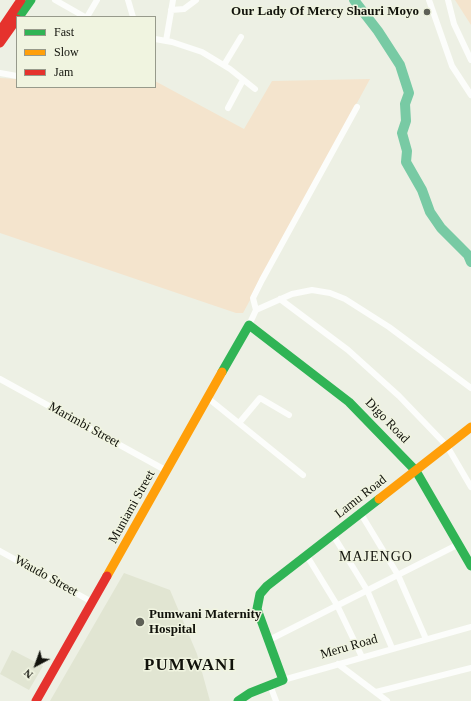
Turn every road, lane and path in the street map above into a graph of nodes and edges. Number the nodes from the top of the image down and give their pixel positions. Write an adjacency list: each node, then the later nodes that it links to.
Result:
1 (21, 0): 16 (main road)
2 (31, 0): 11 (main road)
3 (55, 0): 12 (street)
4 (97, 0): 13 (street)
5 (128, 0): 14 (street)
6 (173, 0): 10 (street)
7 (196, 0): 10 (street)
8 (429, 0): 27 (street)
9 (448, 0): 21 (street)
10 (171, 10): 19 (street)
11 (21, 16)
12 (84, 16)
13 (87, 16)
14 (133, 16)
15 (16, 22): 20 (main road)
16 (0, 31)
17 (241, 37): 22 (street)
18 (156, 39): 19 (street)
19 (166, 41): 22 (street)
20 (0, 43)
21 (471, 60)
22 (224, 65): 25 (street)
23 (0, 73): 24 (street)
24 (16, 76)
25 (243, 80): 26 (street); 29 (street)
26 (255, 89)
27 (471, 95)
28 (357, 107): 31 (street)
29 (228, 108)
30 (280, 299): 31 (street); 34 (street); 39 (street)
31 (256, 310): 32 (street)
32 (249, 325): 35 (main road, Muniami Street); 41 (main road, Digo Road)
33 (0, 379): 40 (street, Marimbi Street)
34 (471, 388)
35 (209, 399): 37 (street); 40 (main road, Muniami Street)
36 (289, 415): 37 (street)
37 (239, 423): 42 (street)
38 (471, 427): 39 (main road, Lamu Road)
39 (447, 446): 41 (main road, Lamu Road); 43 (street)
40 (167, 471): 52 (main road, Muniami Street)
41 (416, 471): 44 (main road, Lamu Road); 46 (main road, Digo Road)
42 (303, 476)
43 (471, 487)
44 (361, 514): 45 (main road, Lamu Road); 50 (street)
45 (333, 535): 48 (main road, Lamu Road); 51 (street)
46 (459, 544): 49 (main road, Digo Road); 50 (street)
47 (0, 551): 52 (street, Waudo Street)
48 (307, 556): 53 (street); 56 (main road, Lamu Road)
49 (470, 562)
50 (398, 575): 51 (street); 55 (street)
51 (367, 590): 53 (street); 57 (street)
52 (92, 602): 64 (main road, Muniami Street)
53 (338, 605): 56 (street); 58 (street)
54 (471, 627): 55 (street, Meru Road)
55 (426, 639): 57 (street, Meru Road)
56 (269, 640): 61 (main road)
57 (392, 648): 58 (street, Meru Road)
58 (362, 657): 59 (street, Meru Road)
59 (338, 664): 61 (street, Meru Road); 63 (street)
60 (471, 668): 63 (street)
61 (283, 680): 62 (main road, Meru Road)
62 (270, 685): 65 (main road, Meru Road); 66 (street)
63 (376, 692): 67 (street)
64 (36, 701)
65 (238, 701)
66 (276, 701)
67 (387, 701)

